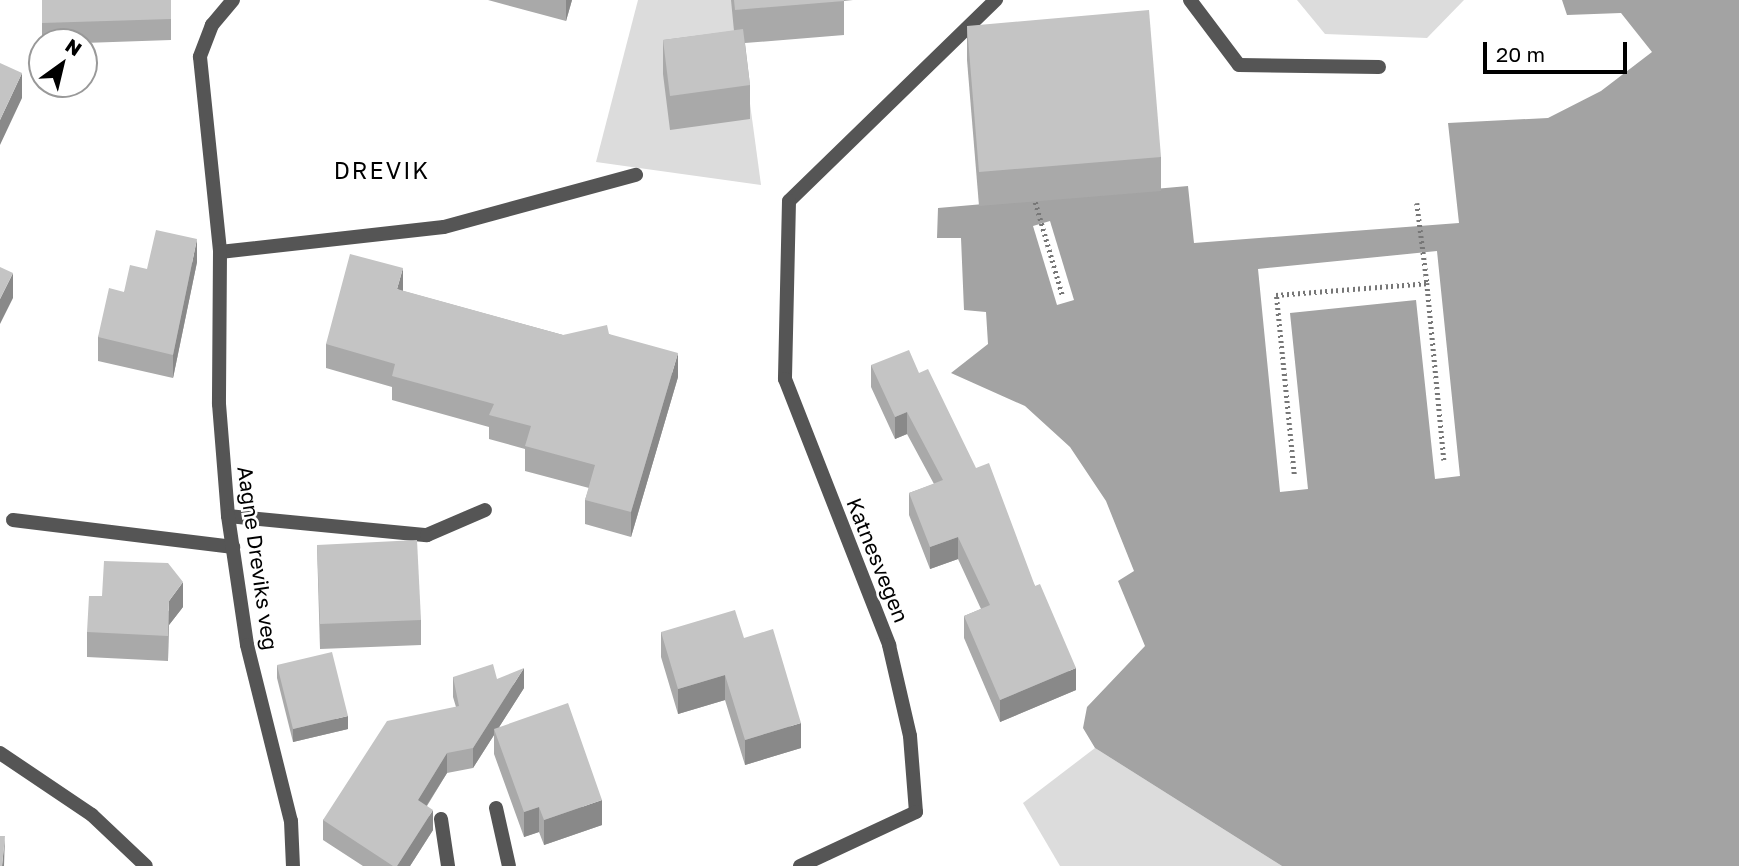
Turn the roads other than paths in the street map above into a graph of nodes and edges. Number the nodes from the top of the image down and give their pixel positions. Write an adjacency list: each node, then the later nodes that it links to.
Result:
1 (233, 0): 6 (street, Aagne Dreviks veg)
2 (996, 0): 18 (street, Katnesvegen)
3 (1190, 0): 4 (street)
4 (1379, 67)
5 (636, 175): 6 (street)
6 (220, 252): 8 (street, Aagne Dreviks veg)
7 (485, 510): 8 (street)
8 (228, 516): 10 (street, Aagne Dreviks veg)
9 (13, 520): 10 (street)
10 (233, 547): 15 (street, Aagne Dreviks veg)
11 (0, 752): 14 (street)
12 (496, 807): 17 (street)
13 (441, 819): 16 (street)
14 (146, 866)
15 (293, 866)
16 (448, 866)
17 (509, 866)
18 (800, 866)

